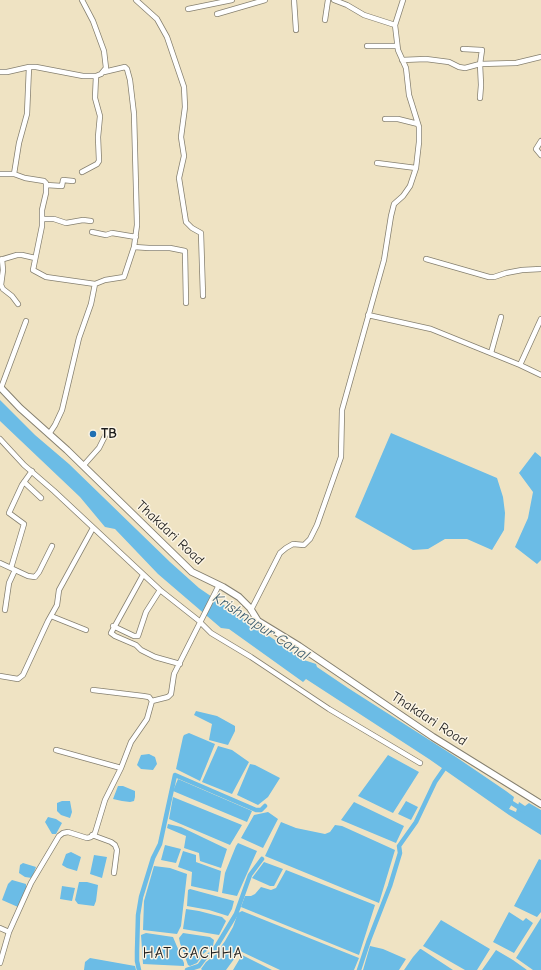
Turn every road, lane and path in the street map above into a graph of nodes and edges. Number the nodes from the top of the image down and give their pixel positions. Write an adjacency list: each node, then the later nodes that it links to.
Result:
1 (82, 0): 22 (street)
2 (136, 0): 46 (street)
3 (232, 0): 9 (street)
4 (265, 0): 10 (street)
5 (294, 0): 13 (street)
6 (328, 0): 11 (street)
7 (334, 0): 12 (street)
8 (404, 0): 12 (street)
9 (188, 9)
10 (218, 14)
11 (325, 20)
12 (394, 25): 15 (street)
13 (296, 30)
14 (366, 46): 15 (street)
15 (397, 46): 18 (street)
16 (463, 49): 19 (street)
17 (541, 57): 19 (street)
18 (402, 60): 19 (street); 26 (street)
19 (480, 64): 24 (street)
20 (29, 67): 21 (street); 23 (street); 33 (street)
21 (0, 72)
22 (104, 72): 23 (street); 39 (street)
23 (96, 76): 31 (street)
24 (480, 98)
25 (385, 120): 26 (street)
26 (418, 124): 30 (street)
27 (541, 141): 28 (street)
28 (541, 155)
29 (377, 163): 30 (street)
30 (416, 168): 49 (street)
31 (82, 172)
32 (0, 174): 33 (street)
33 (14, 174): 35 (street)
34 (72, 181): 35 (street)
35 (46, 186): 36 (street)
36 (42, 219): 37 (street); 41 (street)
37 (91, 221)
38 (92, 232): 39 (street)
39 (136, 237): 40 (street)
40 (134, 247): 45 (street); 47 (street)
41 (35, 258): 43 (street); 45 (street)
42 (426, 259): 44 (street)
43 (1, 260): 48 (street)
44 (541, 269)
45 (95, 284): 58 (street)
46 (203, 296)
47 (186, 303)
48 (18, 304)
49 (368, 315): 53 (street); 72 (street)
50 (500, 317): 53 (street)
51 (541, 319): 54 (street)
52 (26, 321): 56 (street)
53 (491, 353): 54 (street)
54 (520, 365): 55 (street)
55 (541, 375)
56 (0, 388): 58 (street, Thakdari Road)
57 (107, 432): 60 (street)
58 (49, 434): 60 (street, Thakdari Road)
59 (0, 439): 61 (street)
60 (83, 466): 69 (street, Thakdari Road)
61 (32, 471): 62 (street); 64 (street)
62 (24, 482): 63 (street); 67 (street)
63 (41, 498)
64 (93, 528): 68 (street); 73 (street)
65 (52, 546): 67 (street)
66 (0, 563): 67 (street)
67 (13, 569): 71 (street)
68 (144, 575): 70 (street); 75 (street)
69 (219, 585): 72 (street, Thakdari Road); 74 (street)
70 (160, 590): 74 (street); 75 (street)
71 (5, 610)
72 (251, 610): 84 (street, Thakdari Road)
73 (51, 616): 76 (street); 78 (street)
74 (201, 620): 77 (street); 82 (street)
75 (113, 626): 77 (street)
76 (86, 630)
77 (180, 664): 80 (street)
78 (0, 676)
79 (94, 690): 80 (street)
80 (152, 701): 83 (street)
81 (56, 750): 83 (street)
82 (420, 763)
83 (121, 768): 85 (street)
84 (541, 804)
85 (92, 835): 86 (street); 88 (street)
86 (114, 873)
87 (0, 928): 88 (street)
88 (9, 932): 89 (street)
89 (0, 963)

